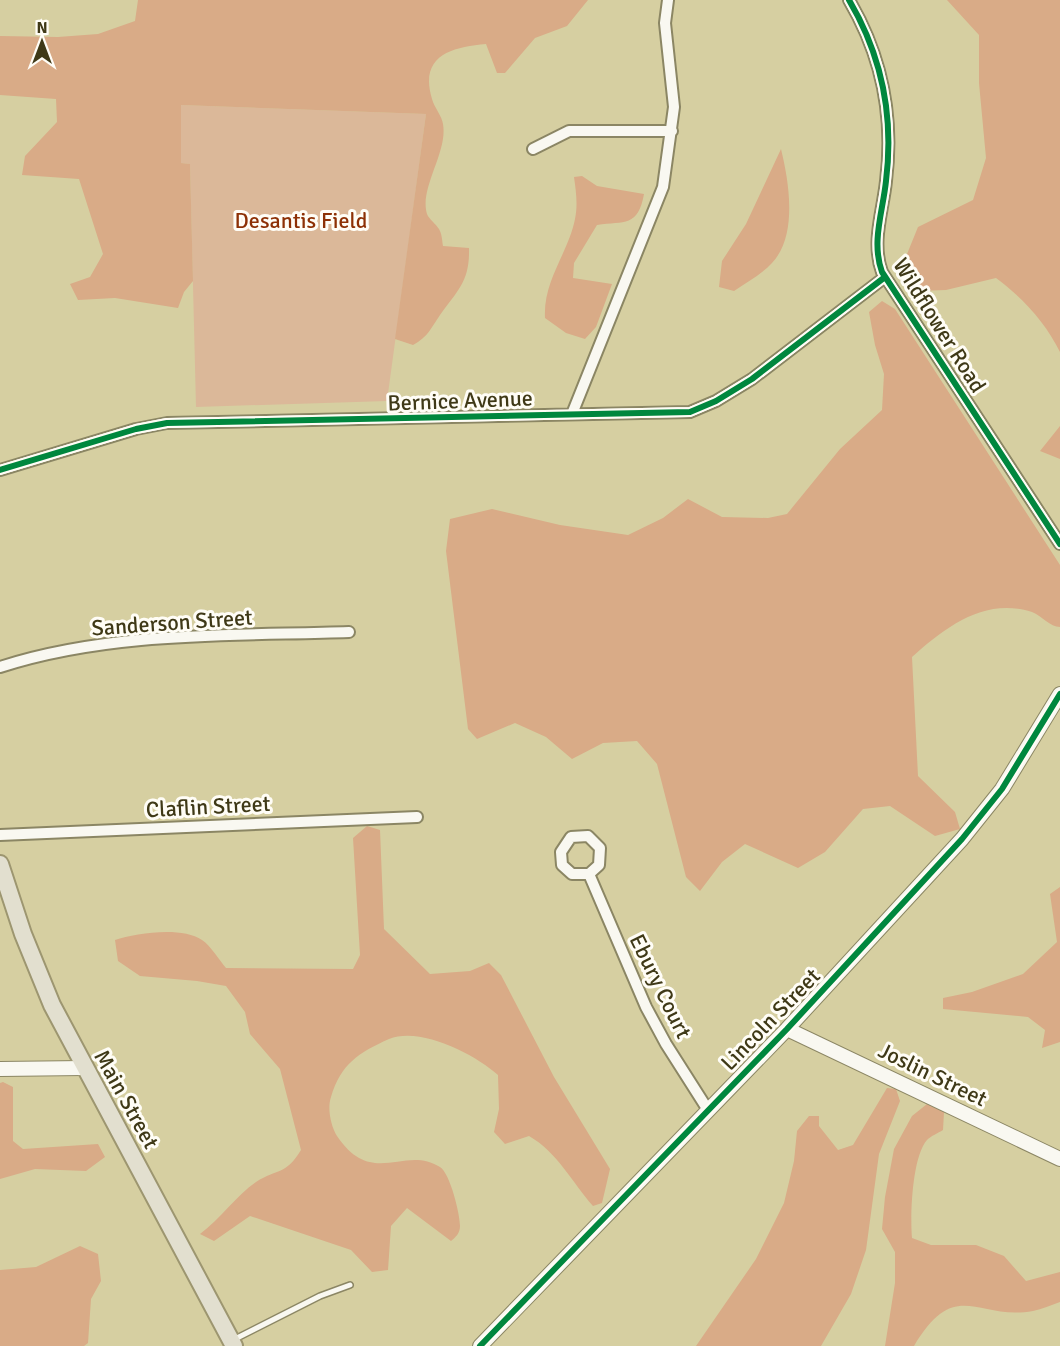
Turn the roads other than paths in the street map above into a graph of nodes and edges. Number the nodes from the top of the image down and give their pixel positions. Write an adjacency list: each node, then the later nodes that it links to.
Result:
1 (668, 0): 3 (street)
2 (849, 0): 5 (street, Wildflower Road)
3 (672, 131): 4 (street); 6 (street)
4 (533, 149)
5 (885, 277): 6 (street, Bernice Avenue); 8 (street, Wildflower Road)
6 (572, 414): 7 (street, Bernice Avenue)
7 (0, 470)
8 (1060, 544)
9 (349, 632): 10 (street, Sanderson Street)
10 (0, 667)
11 (1060, 694): 16 (street, Lincoln Street)
12 (417, 817): 13 (street, Claflin Street)
13 (0, 835)
14 (0, 864): 17 (main road, Main Street)
15 (589, 874): 19 (street, Ebury Court)
16 (787, 1029): 19 (street, Lincoln Street); 20 (street, Joslin Street)
17 (84, 1068): 18 (street); 22 (main road, Main Street)
18 (0, 1069)
19 (708, 1110): 23 (street, Lincoln Street)
20 (1060, 1159)
21 (350, 1285): 22 (lane)
22 (233, 1344)
23 (484, 1344)

